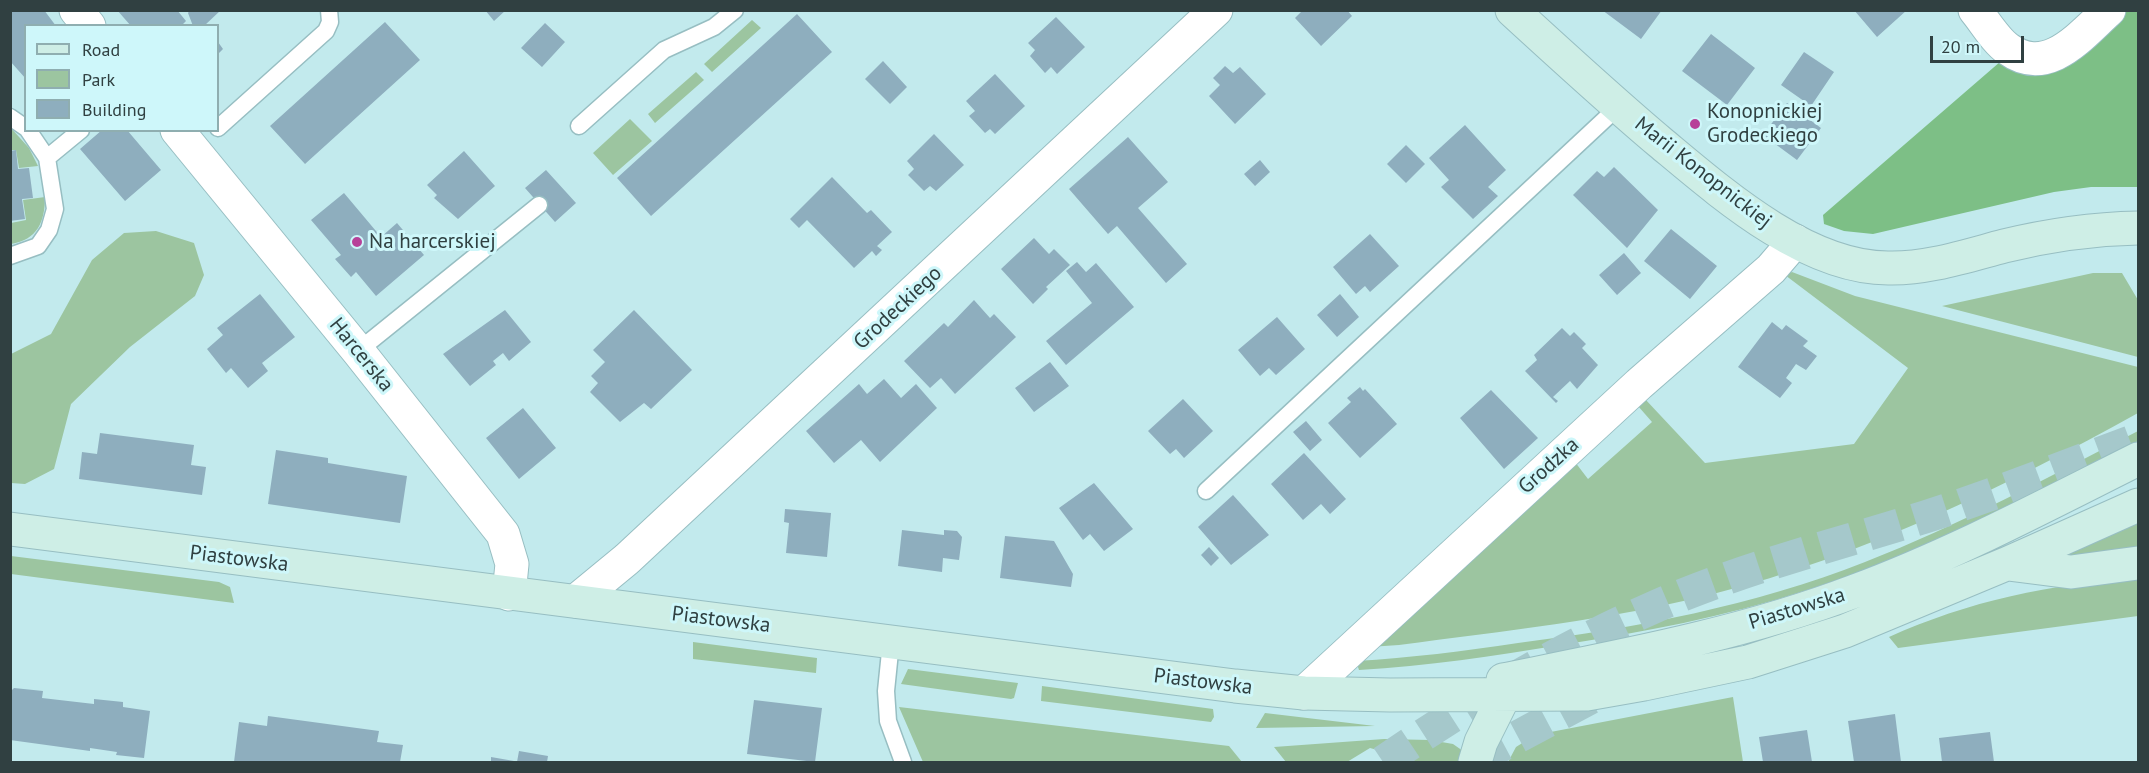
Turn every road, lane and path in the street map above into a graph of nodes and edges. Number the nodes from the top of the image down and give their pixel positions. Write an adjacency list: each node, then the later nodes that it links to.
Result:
1 (76, 10): 8 (street)
2 (328, 10): 11 (lane)
3 (735, 10): 12 (lane)
4 (1216, 10): 32 (street, Grodeckiego)
5 (1512, 10): 9 (street, Marii Konopnickiej)
6 (1975, 10): 7 (street)
7 (2109, 10)
8 (87, 24)
9 (1618, 107): 22 (street, Marii Konopnickiej); 26 (lane)
10 (10, 117): 13 (lane)
11 (219, 119)
12 (579, 126)
13 (24, 127)
14 (29, 132): 17 (lane)
15 (79, 132): 17 (lane)
16 (200, 135): 24 (street, Harcerska)
17 (47, 158): 23 (lane)
18 (539, 205): 24 (lane)
19 (2139, 228): 20 (street, Marii Konopnickiej)
20 (2103, 229): 21 (street, Marii Konopnickiej); 22 (street, Marii Konopnickiej)
21 (2139, 238)
22 (1795, 241): 34 (street, Grodzka)
23 (10, 256)
24 (358, 351): 31 (street, Harcerska)
25 (2139, 459): 35 (street, Piastowska)
26 (1206, 491)
27 (2139, 505): 30 (street, Piastowska)
28 (10, 529): 31 (street, Piastowska)
29 (2139, 563): 30 (street)
30 (2006, 564): 36 (street, Piastowska)
31 (509, 594): 32 (street, Piastowska)
32 (576, 602): 33 (street, Piastowska)
33 (891, 642): 34 (street, Piastowska); 37 (lane)
34 (1304, 693): 35 (street, Piastowska)
35 (1432, 694): 36 (street, Piastowska)
36 (1505, 694): 38 (street)
37 (903, 762)
38 (1475, 762)

